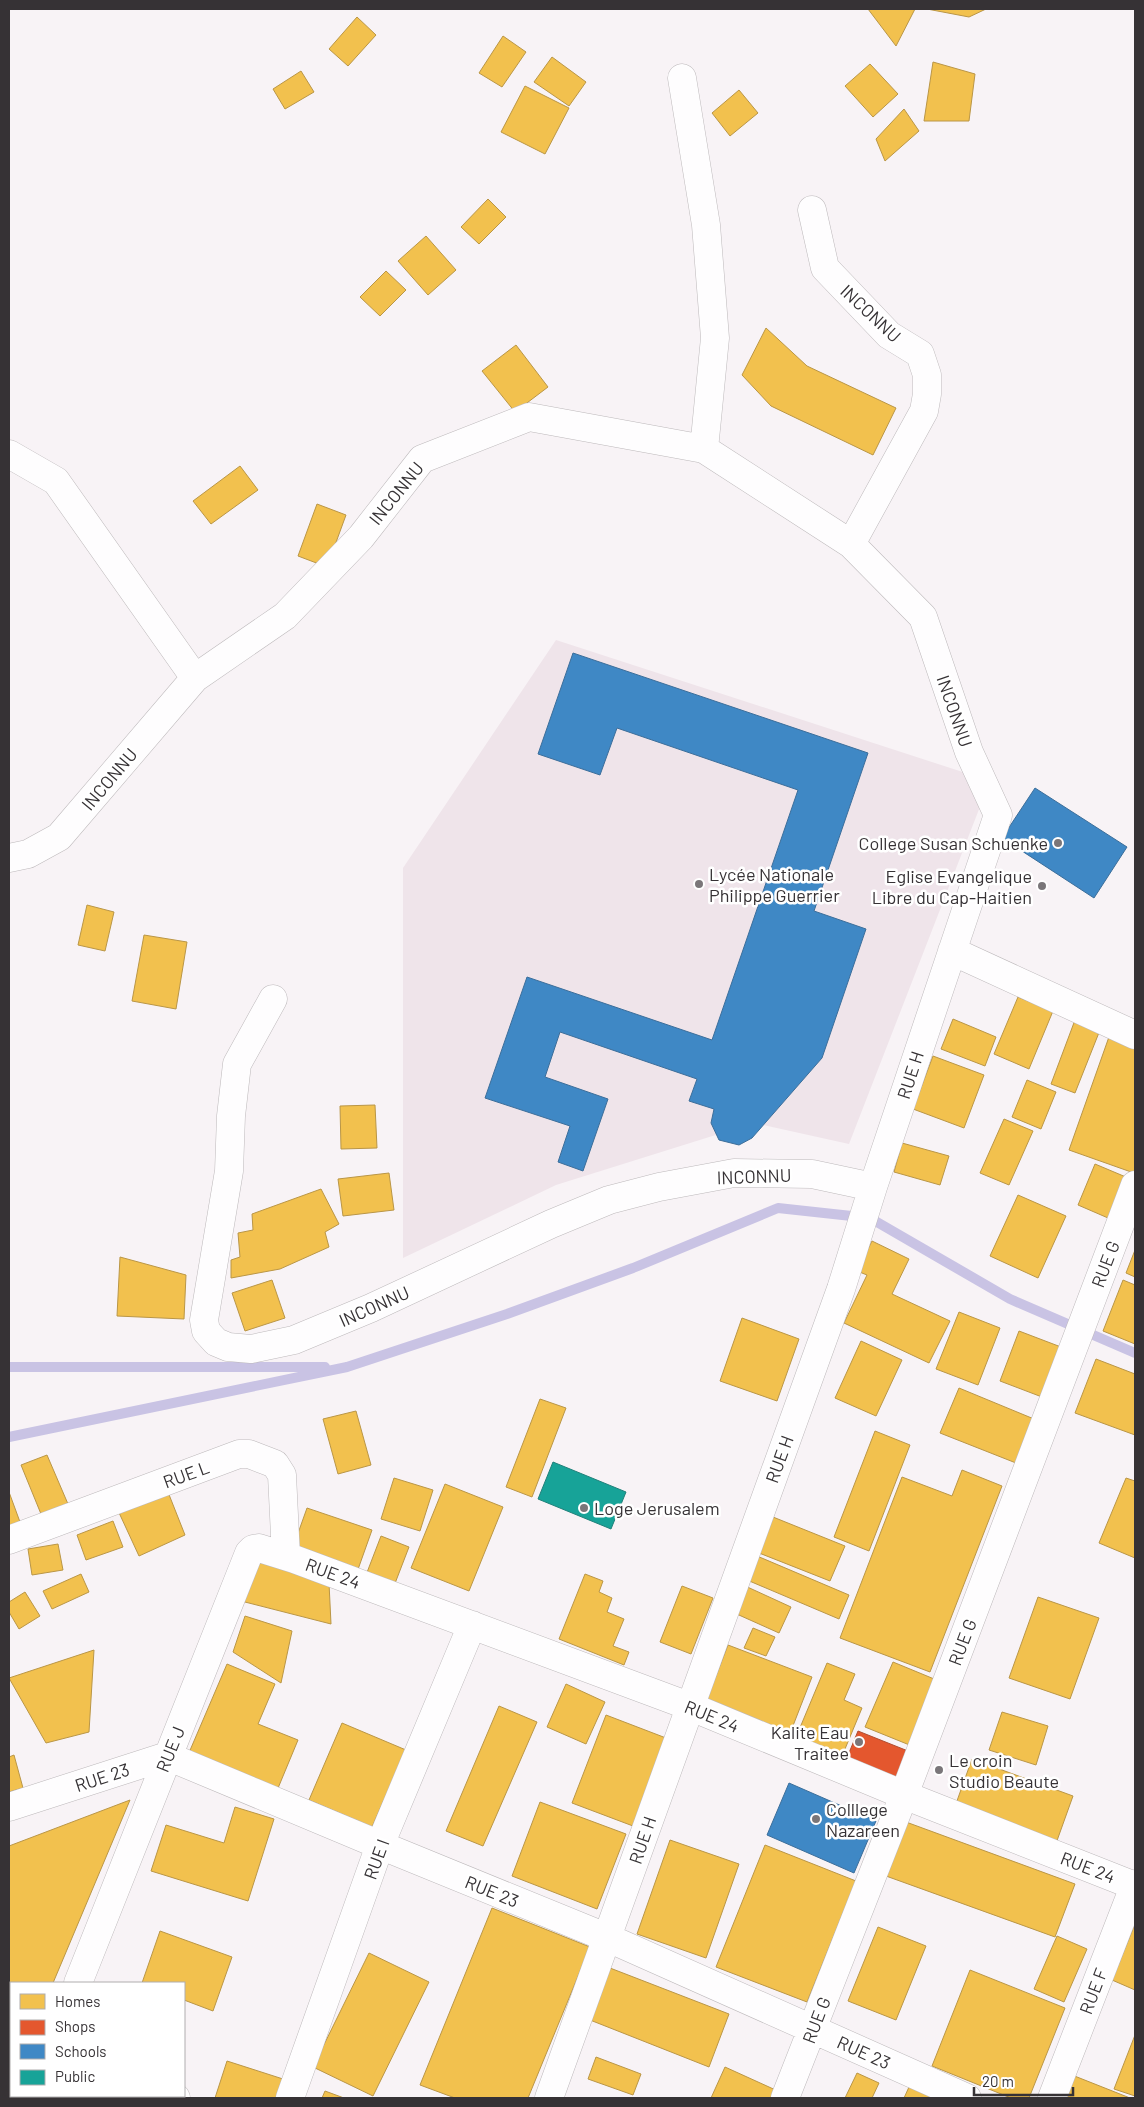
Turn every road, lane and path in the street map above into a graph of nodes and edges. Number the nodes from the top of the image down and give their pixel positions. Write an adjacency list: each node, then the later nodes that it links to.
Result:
1 (682, 78): 3 (street)
2 (812, 210): 5 (street, INCONNU)
3 (704, 449): 5 (street, INCONNU); 6 (street, INCONNU)
4 (9, 454): 6 (street)
5 (851, 544): 7 (street, INCONNU)
6 (194, 678): 8 (street, INCONNU)
7 (998, 815): 9 (street, RUE H)
8 (9, 858)
9 (952, 951): 11 (street); 12 (street, RUE H)
10 (273, 999): 12 (street, INCONNU)
11 (1135, 1035)
12 (873, 1186): 17 (street, RUE H)
13 (1135, 1186): 19 (street, RUE G)
14 (9, 1540): 15 (street, RUE L)
15 (286, 1556): 16 (street, RUE 24); 18 (street, RUE J)
16 (472, 1625): 17 (street, RUE 24); 21 (street, RUE I)
17 (689, 1706): 19 (street, RUE 24); 23 (street, RUE H)
18 (168, 1756): 20 (street, RUE 23); 21 (street, RUE 23); 24 (street, RUE J)
19 (904, 1795): 22 (street, RUE 24); 25 (street, RUE G)
20 (9, 1807)
21 (380, 1845): 23 (street, RUE 23); 26 (street, RUE I)
22 (1135, 1885): 30 (street, RUE F)
23 (608, 1938): 25 (street, RUE 23); 27 (street, RUE H)
24 (78, 1982)
25 (812, 2029): 28 (street, RUE G); 29 (street, RUE 23)
26 (290, 2098)
27 (549, 2098)
28 (785, 2098)
29 (967, 2098)
30 (1052, 2098)

